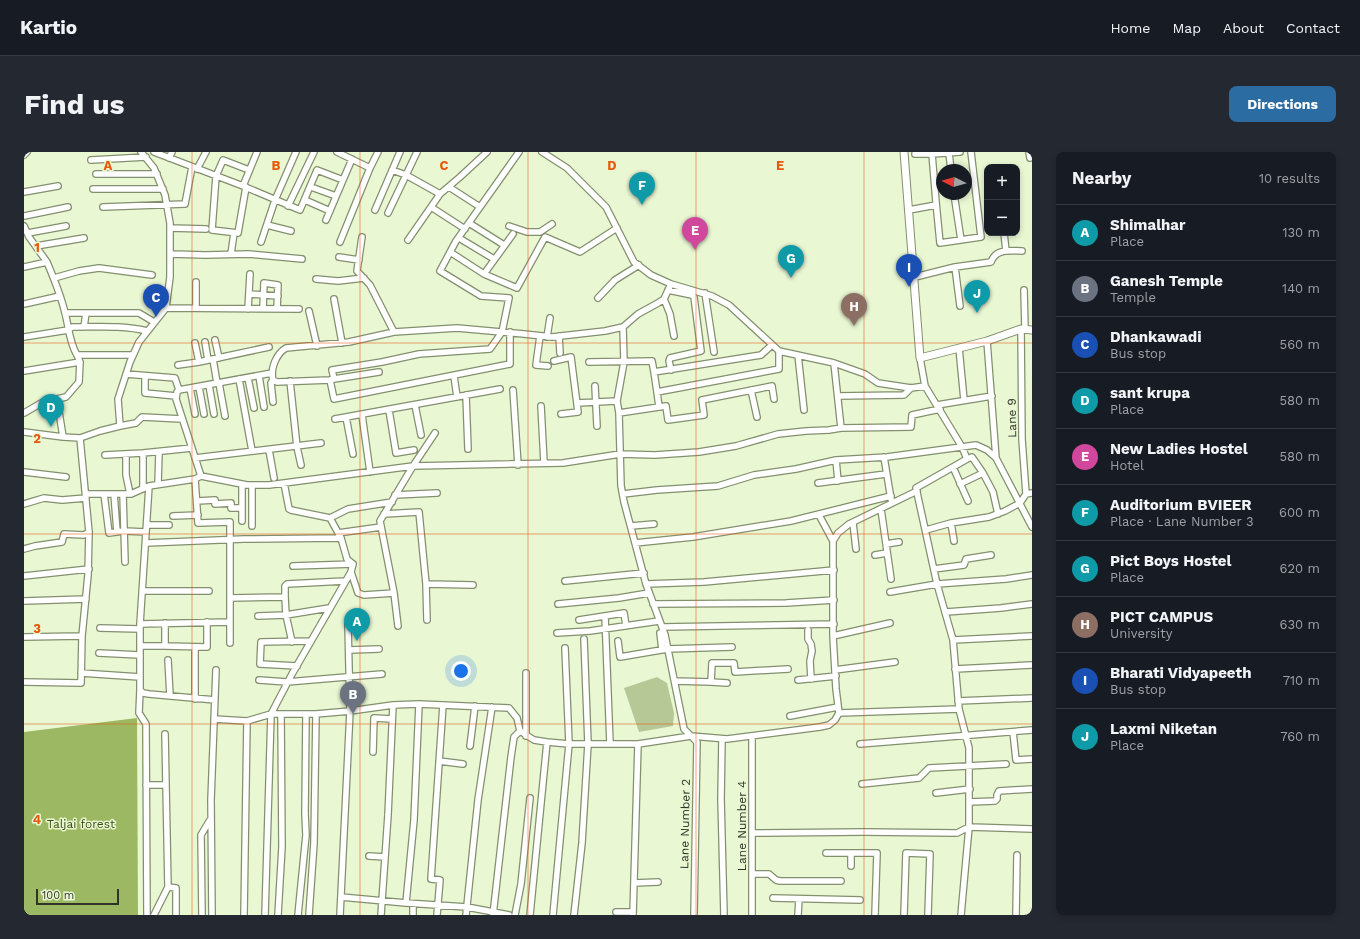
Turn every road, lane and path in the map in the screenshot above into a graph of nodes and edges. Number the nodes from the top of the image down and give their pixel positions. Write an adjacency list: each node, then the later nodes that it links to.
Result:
1 (27, 152): 23 (street)
2 (141, 152): 24 (street)
3 (154, 152): 25 (street)
4 (172, 152): 25 (street)
5 (206, 152): 30 (street)
6 (257, 152): 32 (street)
7 (296, 152): 48 (street)
8 (314, 152): 53 (street)
9 (378, 152): 31 (street)
10 (400, 152): 33 (street)
11 (417, 152): 36 (street)
12 (486, 152): 42 (street)
13 (519, 152): 57 (street)
14 (542, 152): 71 (street)
15 (904, 152): 58 (street)
16 (960, 152): 20 (street)
17 (971, 152): 83 (street)
18 (1029, 152): 26 (street)
19 (340, 153): 27 (street)
20 (948, 153): 22 (street); 29 (street)
21 (915, 154): 22 (street)
22 (932, 154): 52 (street)
23 (24, 155)
24 (146, 158): 28 (street); 35 (street)
25 (169, 158): 30 (street)
26 (1030, 158)
27 (352, 159): 31 (street); 38 (street)
28 (90, 160)
29 (950, 164)
30 (195, 168): 37 (street); 51 (street)
31 (370, 168): 85 (street)
32 (249, 170): 37 (street); 40 (street)
33 (392, 170): 36 (street); 59 (street)
34 (96, 174): 35 (street)
35 (157, 174): 44 (street)
36 (406, 175): 46 (street); 61 (street)
37 (216, 176): 40 (street); 76 (street)
38 (343, 180): 41 (street); 47 (street)
39 (58, 186): 45 (street)
40 (244, 186): 48 (street); 76 (street)
41 (311, 187): 47 (street); 49 (street)
42 (449, 187): 46 (street); 57 (street)
43 (93, 189): 44 (street)
44 (162, 189): 51 (street)
45 (24, 192)
46 (440, 194): 56 (street)
47 (336, 196): 60 (street)
48 (275, 200): 53 (street); 66 (street)
49 (305, 200): 53 (street); 60 (street)
50 (955, 200): 83 (street)
51 (166, 204): 55 (street); 70 (street)
52 (936, 204): 58 (street); 83 (street)
53 (288, 206)
54 (68, 207): 62 (street)
55 (103, 207)
56 (431, 207): 73 (street); 82 (street)
57 (480, 207): 64 (street)
58 (908, 208): 104 (street)
59 (375, 210)
60 (330, 212): 63 (street)
61 (388, 213)
62 (24, 216)
63 (326, 220)
64 (469, 223): 73 (street); 86 (street)
65 (552, 224): 69 (street)
66 (267, 225): 74 (street); 84 (street)
67 (24, 226): 75 (street)
68 (66, 226): 75 (street)
69 (510, 226)
70 (170, 228): 72 (street); 91 (street)
71 (617, 228): 98 (street); 102 (street)
72 (206, 229)
73 (465, 229): 81 (street)
74 (291, 232)
75 (28, 233): 87 (street)
76 (234, 233): 92 (street)
77 (513, 234): 86 (street)
78 (1004, 236): 88 (street)
79 (362, 237): 96 (street)
80 (84, 238): 87 (street)
81 (459, 238): 90 (street); 95 (street)
82 (408, 240)
83 (960, 240)
84 (261, 242)
85 (340, 242)
86 (504, 245): 95 (street)
87 (36, 246): 97 (street)
88 (1006, 251): 89 (street); 100 (street)
89 (1022, 251)
90 (450, 252): 102 (street); 139 (street)
91 (171, 254): 92 (street); 122 (street)
92 (231, 254): 94 (street)
93 (339, 257): 96 (street)
94 (302, 259)
95 (494, 259): 102 (street)
96 (359, 260): 106 (street)
97 (47, 262): 99 (street); 105 (street)
98 (639, 265): 109 (street); 117 (street)
99 (24, 267)
100 (955, 267): 104 (street); 121 (street)
101 (250, 274): 113 (street)
102 (484, 274)
103 (152, 275): 105 (street)
104 (915, 277): 161 (street)
105 (54, 278): 115 (street)
106 (364, 278): 107 (street); 138 (street)
107 (316, 280)
108 (196, 282): 123 (street)
109 (671, 284): 110 (street); 112 (street)
110 (668, 290): 119 (street); 171 (street)
111 (1024, 290): 136 (street, Lane 9)
112 (705, 293): 151 (street); 156 (street)
113 (249, 294): 114 (street); 124 (street)
114 (263, 295): 116 (street); 116 (street); 125 (street)
115 (60, 296): 120 (street); 129 (street)
116 (278, 296): 127 (street)
117 (598, 298)
118 (334, 299): 150 (street)
119 (664, 299): 134 (street); 143 (street)
120 (24, 304)
121 (960, 306)
122 (166, 308): 123 (street); 132 (street)
123 (196, 308): 124 (street)
124 (248, 309): 125 (street)
125 (262, 309): 127 (street)
126 (299, 309): 127 (street)
127 (277, 310)
128 (309, 310): 152 (street)
129 (65, 313): 130 (street); 135 (street)
130 (86, 313): 132 (street); 133 (street)
131 (550, 318): 145 (street)
132 (154, 322): 137 (street)
133 (84, 327): 135 (street); 137 (street)
134 (623, 328): 142 (street); 167 (street)
135 (68, 330): 144 (street); 158 (street)
136 (1026, 330): 147 (street); 282 (street, Lane 9)
137 (147, 331): 159 (street)
138 (394, 332): 139 (street); 150 (street)
139 (502, 332): 140 (street); 183 (street)
140 (510, 332): 141 (street); 179 (street)
141 (540, 336): 145 (street); 170 (street)
142 (559, 336): 145 (street); 157 (street)
143 (674, 336)
144 (24, 337)
145 (547, 337)
146 (215, 340): 162 (street)
147 (987, 341): 154 (street); 199 (street)
148 (205, 342): 162 (street)
149 (195, 343): 165 (street)
150 (342, 343): 152 (street)
151 (772, 345): 155 (street); 171 (street)
152 (317, 346): 175 (street)
153 (269, 347): 162 (street)
154 (959, 348): 161 (street); 203 (street)
155 (779, 351): 160 (street); 195 (street)
156 (714, 352)
157 (560, 353)
158 (77, 354): 159 (street); 164 (street)
159 (132, 355): 176 (street)
160 (798, 355): 168 (street); 215 (street)
161 (920, 358): 188 (street)
162 (213, 359): 165 (street); 185 (street)
163 (554, 361): 207 (street)
164 (80, 362): 172 (street); 201 (street)
165 (199, 362): 169 (street)
166 (589, 362): 167 (street)
167 (624, 362): 174 (street); 204 (street)
168 (834, 364): 191 (street); 198 (street)
169 (178, 365)
170 (548, 366)
171 (671, 370): 174 (street)
172 (24, 371)
173 (379, 372): 183 (street)
174 (654, 372): 195 (street)
175 (272, 373): 178 (street); 182 (street)
176 (126, 374): 177 (street); 228 (street)
177 (145, 376): 196 (street); 196 (street)
178 (259, 376): 180 (street); 210 (street)
179 (454, 376): 183 (street); 200 (street)
180 (248, 378): 181 (street); 213 (street)
181 (238, 380): 185 (street); 243 (street)
182 (273, 380): 184 (street); 205 (street)
183 (332, 380): 184 (street)
184 (290, 381): 237 (street)
185 (218, 383): 186 (street); 223 (street)
186 (209, 385): 189 (street); 220 (street)
187 (595, 386): 206 (street)
188 (925, 386): 191 (street); 212 (street)
189 (199, 387): 190 (street); 219 (street)
190 (190, 388): 196 (street); 218 (street)
191 (911, 388): 198 (street)
192 (500, 389): 197 (street)
193 (512, 390): 256 (street)
194 (752, 390): 202 (street); 211 (street); 225 (street)
195 (657, 392): 211 (street)
196 (178, 393): 227 (street)
197 (466, 396): 200 (street); 240 (street)
198 (838, 396): 230 (street)
199 (992, 396): 203 (street); 252 (street)
200 (457, 397): 208 (street)
201 (58, 399): 216 (street); 234 (street)
202 (774, 399)
203 (964, 400): 212 (street)
204 (617, 401): 206 (street); 217 (street)
205 (274, 402)
206 (596, 402): 207 (street); 229 (street)
207 (577, 403): 221 (street)
208 (415, 405): 214 (street); 233 (street)
209 (541, 406): 255 (street)
210 (264, 407)
211 (659, 407): 217 (street)
212 (938, 407): 230 (street); 238 (street)
213 (254, 408)
214 (388, 410): 222 (street); 242 (street)
215 (804, 410)
216 (24, 413)
217 (619, 413): 249 (street)
218 (195, 414)
219 (204, 414)
220 (214, 414)
221 (561, 414)
222 (362, 415): 224 (street); 261 (street)
223 (225, 416)
224 (346, 417): 226 (street); 248 (street)
225 (757, 417)
226 (335, 419)
227 (182, 420): 228 (street); 239 (street)
228 (120, 426): 235 (street)
229 (597, 426)
230 (842, 428): 249 (street)
231 (24, 432): 234 (street)
232 (435, 433): 258 (street)
233 (421, 435)
234 (62, 437): 235 (street)
235 (80, 438): 284 (street)
236 (321, 443): 237 (street)
237 (297, 447): 241 (street); 257 (street)
238 (962, 447): 250 (street); 252 (street); 253 (street)
239 (192, 448): 244 (street); 251 (street)
240 (468, 449)
241 (269, 450): 243 (street); 266 (street)
242 (414, 450)
243 (252, 451): 251 (street)
244 (159, 452): 245 (street); 270 (street)
245 (143, 453): 247 (street); 275 (street)
246 (105, 454): 247 (street)
247 (126, 454): 280 (street)
248 (353, 454)
249 (620, 454): 255 (street); 281 (street)
250 (884, 457): 254 (street); 262 (street)
251 (195, 458): 264 (street)
252 (996, 458): 290 (street)
253 (967, 459): 259 (street); 263 (street)
254 (836, 460): 268 (street); 281 (street)
255 (544, 463): 256 (street)
256 (518, 464): 258 (street)
257 (301, 465)
258 (413, 466): 261 (street); 283 (street)
259 (953, 467): 273 (street); 276 (street)
260 (24, 472): 265 (street)
261 (370, 472): 269 (street)
262 (886, 474): 268 (street); 285 (street)
263 (983, 474): 273 (street); 295 (street)
264 (201, 476): 267 (street); 271 (street)
265 (66, 477)
266 (274, 478)
267 (195, 479): 270 (street); 286 (street)
268 (838, 481): 272 (street)
269 (284, 483): 274 (street); 299 (street)
270 (158, 484): 275 (street)
271 (242, 484): 274 (street); 292 (street)
272 (818, 484)
273 (960, 484): 287 (street)
274 (252, 485): 307 (street)
275 (146, 487): 280 (street); 306 (street)
276 (917, 491): 289 (street); 310 (street)
277 (437, 493): 283 (street)
278 (104, 494): 279 (street); 284 (street); 313 (street)
279 (114, 494): 280 (street); 313 (street)
280 (126, 494): 311 (street)
281 (623, 494): 308 (street)
282 (1029, 494): 290 (street, Lane 9)
283 (395, 495): 288 (street)
284 (86, 496): 291 (street); 312 (street)
285 (891, 496): 289 (street); 297 (street)
286 (197, 501): 292 (street); 296 (street)
287 (968, 501)
288 (392, 502): 294 (street); 299 (street)
289 (892, 503): 293 (street)
290 (1020, 503): 295 (street); 305 (street)
291 (24, 504)
292 (242, 508): 300 (street)
293 (881, 509): 301 (street); 322 (street)
294 (384, 514): 309 (street); 341 (street)
295 (998, 514): 302 (street)
296 (198, 515): 298 (street); 316 (street)
297 (820, 515): 317 (street); 321 (street)
298 (173, 516)
299 (330, 518): 315 (street)
300 (242, 521)
301 (853, 523): 317 (street); 324 (street)
302 (951, 523): 310 (street); 319 (street)
303 (169, 524): 306 (street)
304 (654, 524): 308 (street)
305 (1031, 524)
306 (147, 525): 314 (street)
307 (252, 526)
308 (630, 526): 321 (street)
309 (381, 527): 315 (street); 348 (street)
310 (926, 530): 333 (street)
311 (124, 531): 313 (street); 314 (street); 328 (street)
312 (88, 532): 323 (street); 331 (street)
313 (117, 532)
314 (146, 532): 320 (street)
315 (340, 535): 316 (street); 329 (street)
316 (230, 540): 320 (street); 352 (street)
317 (833, 541): 332 (street)
318 (899, 542): 322 (street)
319 (954, 542)
320 (146, 543): 345 (street)
321 (635, 543): 335 (street)
322 (886, 544): 325 (street)
323 (24, 549)
324 (856, 549)
325 (887, 553): 326 (street); 338 (street)
326 (876, 555)
327 (991, 555): 333 (street)
328 (126, 562)
329 (353, 564): 330 (street); 334 (street)
330 (293, 566)
331 (88, 569): 337 (street); 351 (street)
332 (834, 570): 342 (street); 353 (street)
333 (934, 570): 343 (street)
334 (351, 572): 339 (street); 348 (street)
335 (644, 573): 340 (street); 342 (street)
336 (1032, 575): 343 (street)
337 (24, 576)
338 (891, 579)
339 (345, 581): 350 (street); 358 (street)
340 (564, 581)
341 (426, 584): 344 (street); 363 (street)
342 (646, 584): 349 (street)
343 (937, 584): 347 (street); 359 (street)
344 (473, 585)
345 (143, 591): 346 (street); 374 (street)
346 (209, 592)
347 (890, 592)
348 (394, 593): 372 (street)
349 (649, 593): 355 (street); 356 (street)
350 (285, 597): 352 (street); 360 (street)
351 (86, 598): 354 (street); 381 (street)
352 (230, 598): 367 (street)
353 (834, 600): 356 (street); 370 (street)
354 (24, 601)
355 (558, 604)
356 (653, 604): 365 (street)
357 (1032, 604): 359 (street)
358 (329, 608): 360 (street); 387 (street)
359 (946, 612): 386 (street)
360 (286, 615): 361 (street); 389 (street)
361 (258, 616)
362 (605, 616): 364 (street); 373 (street); 377 (street)
363 (427, 620)
364 (579, 620)
365 (659, 621): 373 (street); 375 (street)
366 (207, 622): 367 (street); 369 (street); 394 (street)
367 (230, 622): 390 (street)
368 (890, 623): 382 (street)
369 (165, 624): 374 (street); 392 (street)
370 (834, 624): 375 (street); 382 (street)
371 (348, 625): 398 (street)
372 (398, 626)
373 (626, 626): 377 (street)
374 (140, 627): 376 (street); 391 (street)
375 (662, 627): 397 (street)
376 (100, 628)
377 (605, 629): 379 (street); 456 (street)
378 (808, 630): 414 (street)
379 (556, 633)
380 (660, 633): 397 (street)
381 (82, 636): 384 (street); 408 (street)
382 (833, 636): 410 (street)
383 (1032, 636): 386 (street)
384 (24, 637)
385 (584, 639): 455 (street)
386 (953, 640): 406 (street)
387 (311, 641): 389 (street); 404 (street)
388 (618, 641): 397 (street)
389 (292, 642): 404 (street)
390 (230, 643)
391 (140, 646): 392 (street); 400 (street)
392 (166, 646): 394 (street)
393 (732, 646): 397 (street)
394 (195, 647): 425 (street)
395 (565, 648): 454 (street)
396 (379, 649): 398 (street)
397 (665, 649): 417 (street, Lane Number 2)
398 (349, 650): 412 (street)
399 (99, 653): 400 (street)
400 (140, 655): 413 (street)
401 (168, 660): 423 (street)
402 (895, 662): 410 (street)
403 (1032, 665): 406 (street)
404 (297, 666): 419 (street)
405 (788, 669): 420 (street)
406 (955, 669): 427 (street)
407 (216, 670): 426 (street)
408 (81, 673): 413 (street); 418 (street)
409 (526, 673): 448 (street)
410 (836, 673): 414 (street); 434 (street)
411 (382, 674): 412 (street)
412 (350, 676): 419 (street); 435 (street)
413 (140, 677): 422 (street)
414 (811, 679): 416 (street)
415 (259, 680): 419 (street)
416 (798, 680)
417 (675, 681): 420 (street); 449 (street, Lane Number 2)
418 (24, 682)
419 (287, 682): 436 (street)
420 (711, 682): 421 (street)
421 (727, 683)
422 (140, 690): 423 (street); 467 (street)
423 (170, 696): 425 (street)
424 (1032, 698): 427 (street)
425 (195, 699): 426 (street)
426 (215, 700): 441 (street)
427 (958, 701): 433 (street)
428 (419, 704): 429 (street); 430 (street); 494 (street)
429 (393, 705): 435 (street); 442 (street)
430 (443, 705): 431 (street); 462 (street)
431 (475, 706): 432 (street); 459 (street)
432 (492, 707): 445 (street); 497 (street)
433 (959, 709): 434 (street); 451 (street)
434 (839, 710): 440 (street); 450 (street)
435 (350, 711): 439 (street); 489 (street)
436 (271, 714): 437 (street); 443 (street); 507 (street)
437 (282, 714): 438 (street); 508 (street)
438 (306, 714): 439 (street); 509 (street)
439 (316, 714): 510 (street)
440 (790, 716)
441 (214, 719): 443 (street); 474 (street)
442 (392, 719): 460 (street); 482 (street)
443 (247, 721): 506 (street)
444 (1032, 730): 446 (street)
445 (520, 731): 448 (street); 499 (street)
446 (1013, 732): 451 (street); 461 (street)
447 (165, 734): 468 (street)
448 (526, 736): 453 (street)
449 (691, 736): 452 (street); 457 (street); 521 (street, Lane Number 2)
450 (752, 736): 452 (street); 477 (street, Lane Number 4)
451 (965, 736): 458 (street); 465 (street)
452 (722, 739): 522 (street)
453 (547, 742): 454 (street); 518 (street)
454 (569, 744): 455 (street); 519 (street)
455 (588, 744): 456 (street); 520 (street)
456 (610, 744): 457 (street)
457 (638, 744): 487 (street)
458 (860, 744)
459 (470, 746)
460 (373, 752)
461 (1032, 759)
462 (439, 761): 463 (street); 496 (street)
463 (463, 764)
464 (1006, 764): 465 (street)
465 (969, 765): 466 (street); 469 (street)
466 (862, 784)
467 (146, 785): 468 (street); 501 (street)
468 (166, 785): 488 (street)
469 (970, 789): 471 (street); 473 (street)
470 (1032, 789): 473 (street)
471 (936, 794)
472 (530, 798): 517 (street)
473 (969, 802): 475 (street)
474 (211, 819): 504 (street); 505 (street)
475 (969, 827): 476 (street); 477 (street); 528 (street)
476 (1032, 829)
477 (752, 833): 484 (street, Lane Number 4)
478 (826, 852): 479 (street)
479 (851, 853): 483 (street); 525 (street)
480 (1017, 855): 529 (street)
481 (369, 856): 482 (street)
482 (385, 857): 493 (street)
483 (851, 866)
484 (753, 874): 485 (street); 523 (street, Lane Number 4)
485 (841, 881)
486 (658, 882): 487 (street)
487 (634, 883): 500 (street)
488 (168, 886): 502 (street); 503 (street)
489 (341, 897): 493 (street); 511 (street)
490 (772, 898): 491 (street)
491 (799, 899): 492 (street); 524 (street)
492 (860, 900)
493 (382, 901): 494 (street); 512 (street)
494 (406, 903): 495 (street)
495 (413, 904): 496 (street); 513 (street)
496 (438, 906): 497 (street); 514 (street)
497 (467, 907): 499 (street); 515 (street)
498 (616, 912): 500 (street)
499 (494, 914): 516 (street)
500 (633, 914)
501 (147, 915)
502 (154, 915)
503 (176, 915)
504 (202, 915)
505 (212, 915)
506 (244, 915)
507 (265, 915)
508 (278, 915)
509 (298, 915)
510 (308, 915)
511 (340, 915)
512 (381, 915)
513 (413, 915)
514 (437, 915)
515 (466, 915)
516 (509, 915)
517 (515, 915)
518 (530, 915)
519 (553, 915)
520 (574, 915)
521 (694, 915)
522 (724, 915)
523 (752, 915)
524 (798, 915)
525 (876, 915)
526 (904, 915): 527 (street)
527 (928, 915)
528 (961, 915)
529 (1016, 915)

